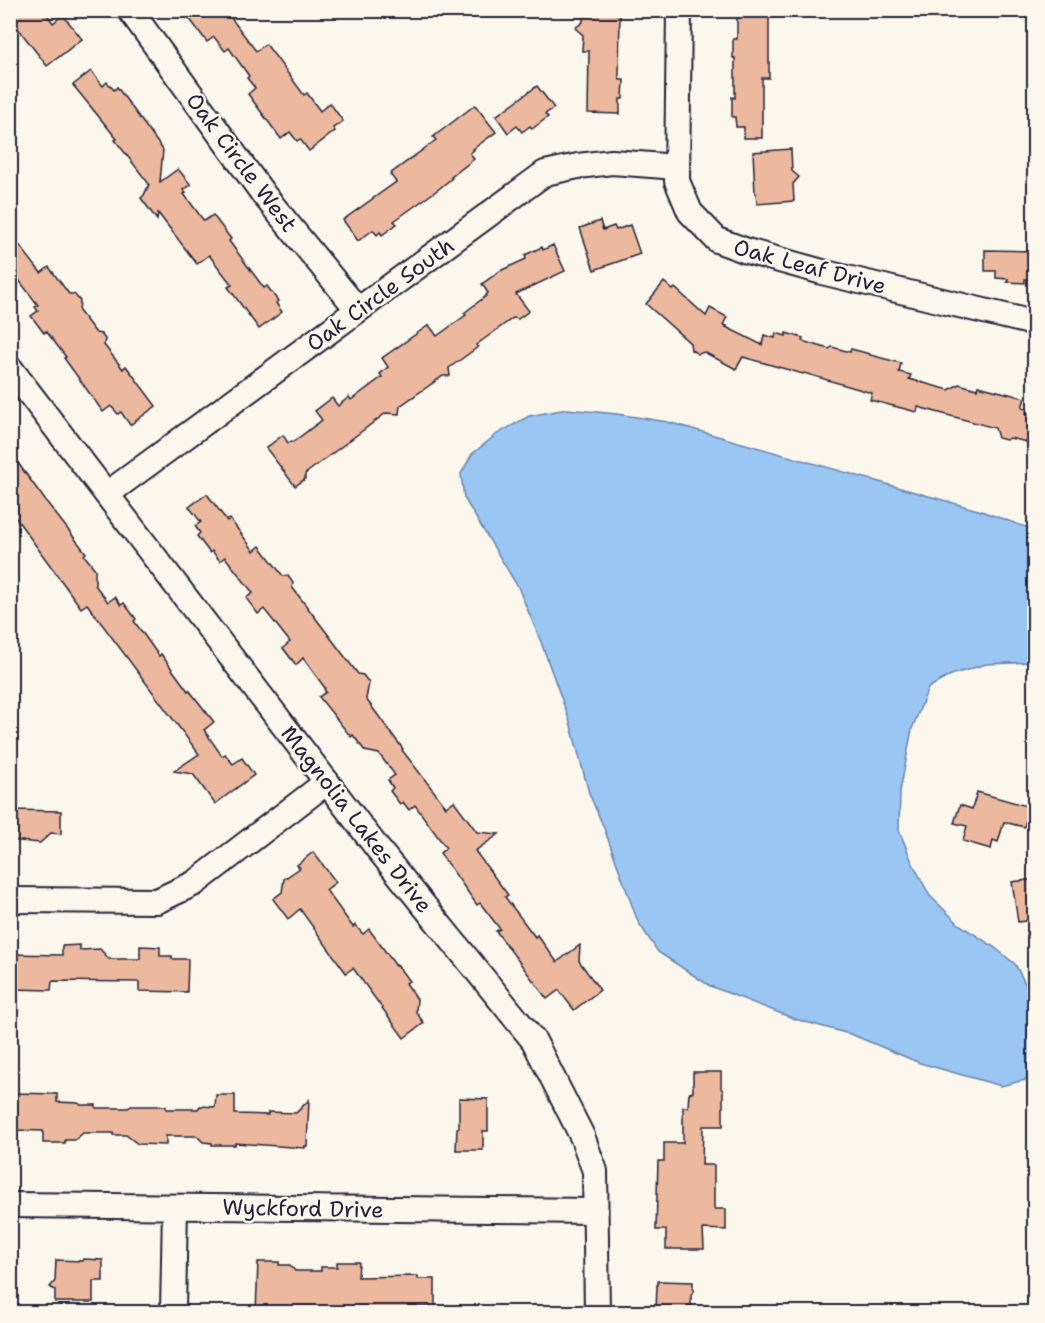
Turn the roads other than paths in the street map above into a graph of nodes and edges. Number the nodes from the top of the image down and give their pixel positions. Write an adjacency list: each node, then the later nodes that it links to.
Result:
1 (130, 10): 4 (street, Oak Circle West)
2 (679, 10): 3 (street, Oak Leaf Drive)
3 (677, 166): 4 (street, Oak Circle South); 5 (street, Oak Leaf Drive)
4 (358, 310): 7 (street, Oak Circle South)
5 (1035, 323)
6 (10, 368): 7 (street, Magnolia Lakes Drive)
7 (107, 494): 8 (street, Magnolia Lakes Drive)
8 (327, 782): 9 (street); 12 (street, Magnolia Lakes Drive)
9 (10, 900)
10 (10, 1205): 11 (street, Wyckford Drive)
11 (175, 1207): 12 (street, Wyckford Drive); 13 (street)
12 (595, 1211): 14 (street, Magnolia Lakes Drive)
13 (173, 1312)
14 (597, 1312)

